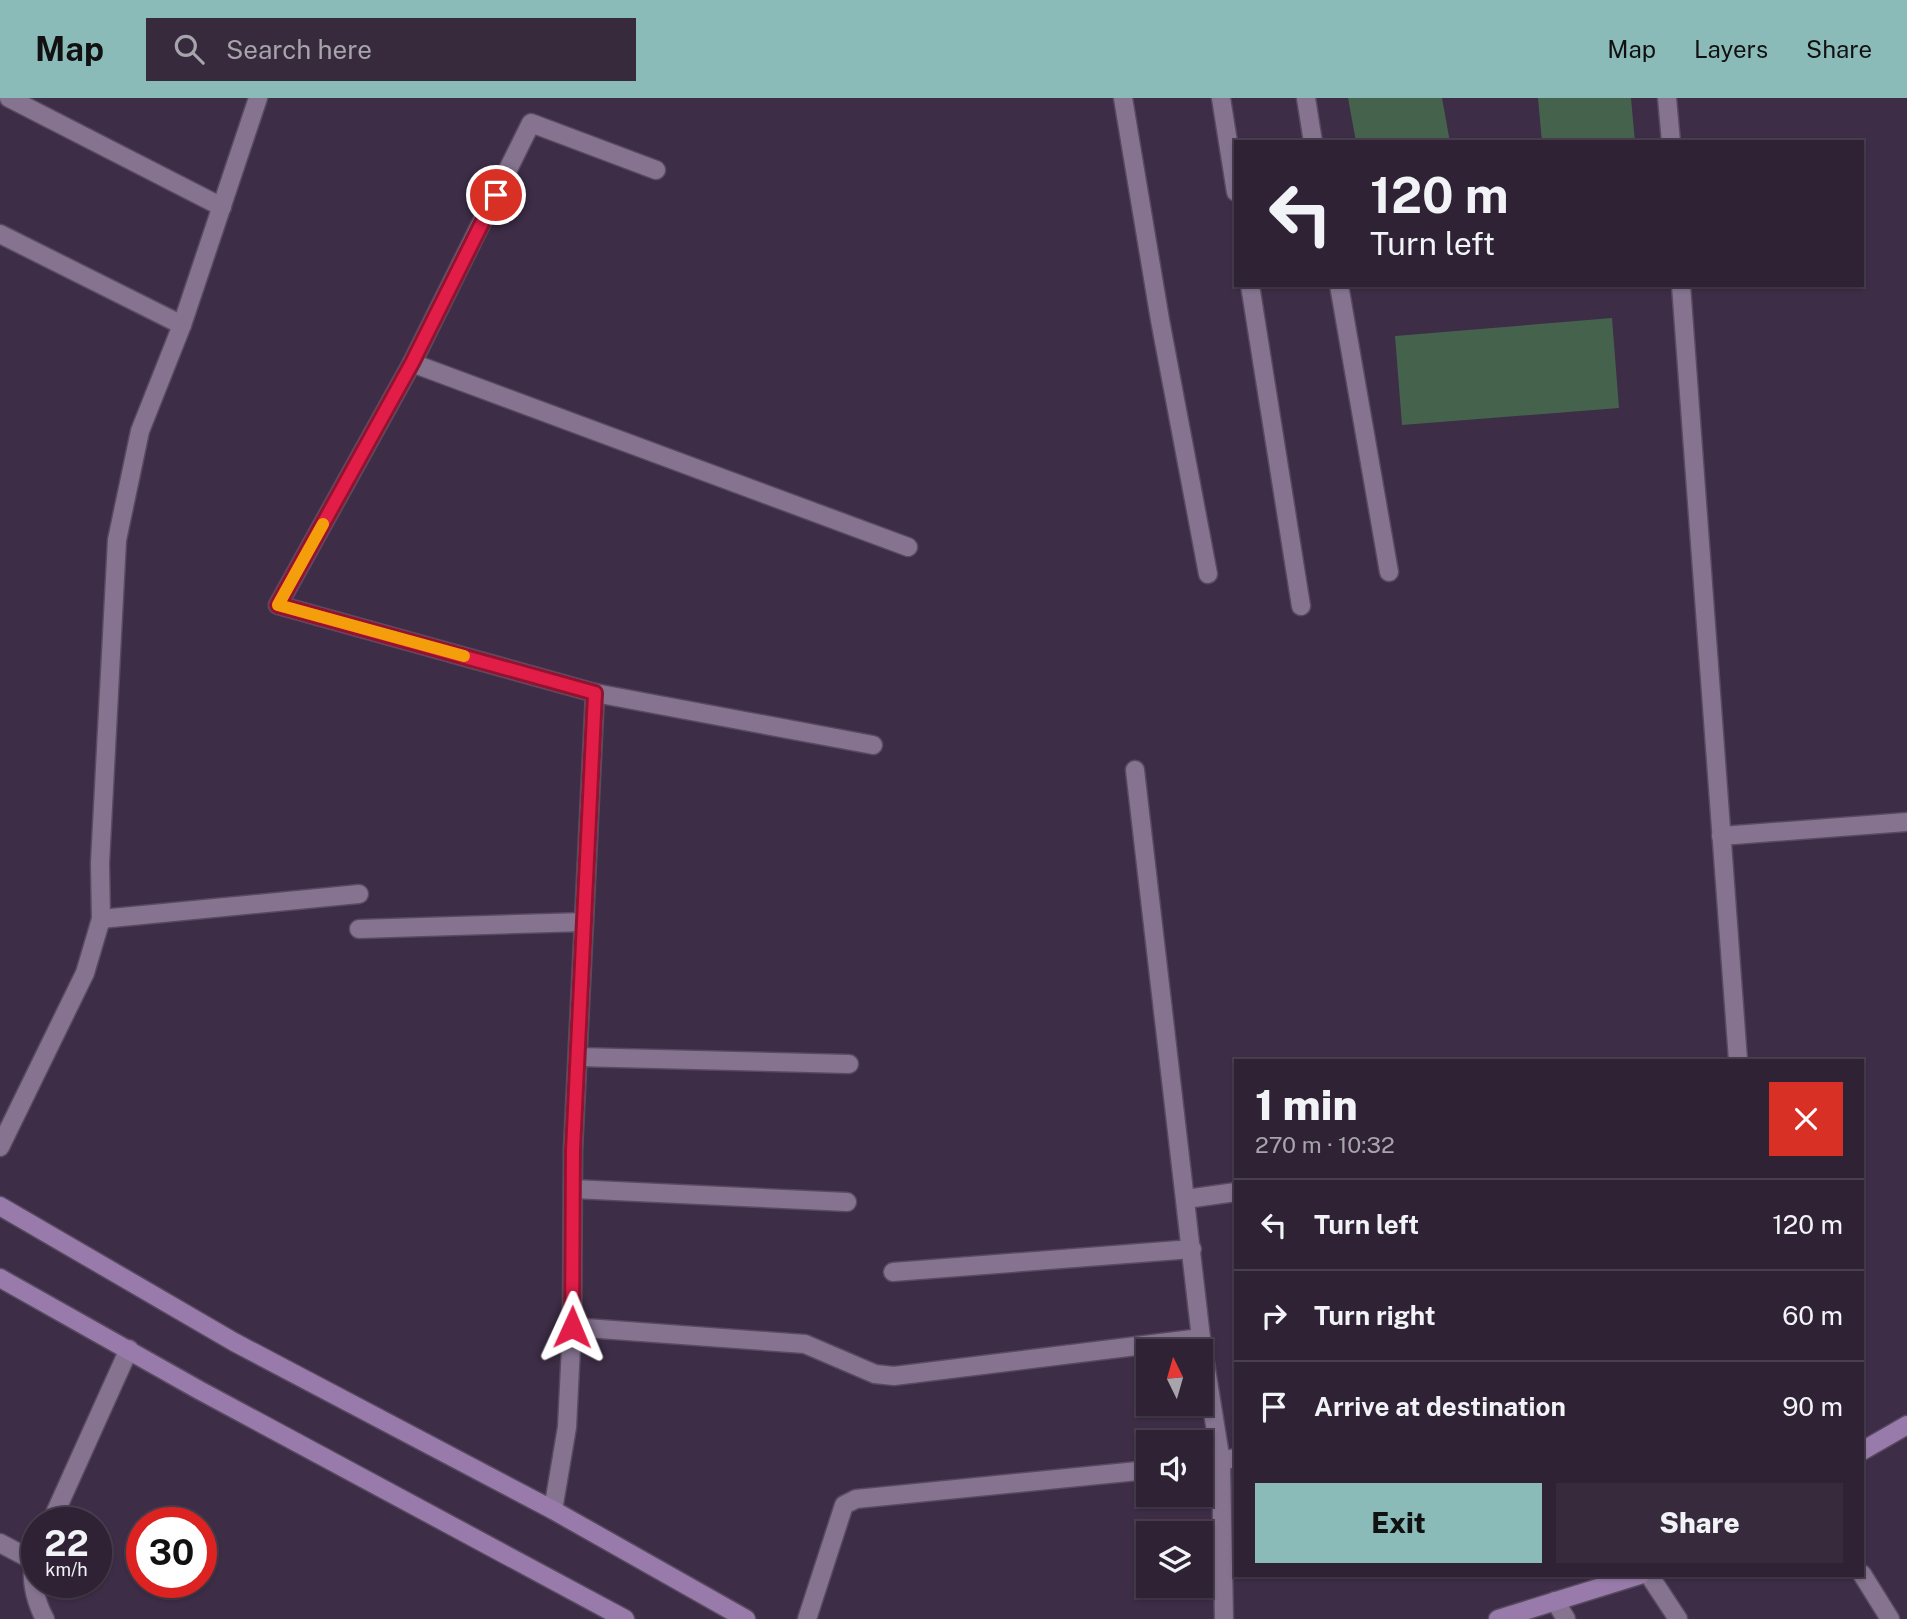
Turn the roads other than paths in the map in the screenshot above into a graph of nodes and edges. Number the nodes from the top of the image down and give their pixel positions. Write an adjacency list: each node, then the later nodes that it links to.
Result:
1 (9, 98): 11 (street)
2 (258, 98): 11 (street)
3 (1123, 98): 20 (street)
4 (1221, 98): 10 (street)
5 (1306, 98): 7 (street)
6 (1667, 98): 8 (street)
7 (1313, 140)
8 (1671, 140)
9 (656, 170): 17 (street)
10 (1234, 179)
11 (222, 207): 16 (street)
12 (0, 234): 16 (street)
13 (1250, 287): 21 (street)
14 (1339, 287): 19 (street)
15 (1681, 287): 26 (street)
16 (182, 325): 28 (street)
17 (412, 363): 18 (street); 22 (street)
18 (908, 547)
19 (1389, 572)
20 (1208, 573)
21 (1301, 606)
22 (595, 693): 23 (street); 29 (street)
23 (873, 745)
24 (1135, 771): 37 (street)
25 (1907, 822): 26 (street)
26 (1721, 835): 32 (street)
27 (359, 894): 28 (street)
28 (101, 919): 34 (street)
29 (584, 922): 30 (street); 31 (street)
30 (359, 929)
31 (578, 1057): 33 (street); 35 (street)
32 (1738, 1059)
33 (849, 1064)
34 (0, 1147)
35 (573, 1189): 38 (street); 43 (street)
36 (1234, 1192): 37 (street)
37 (1186, 1199): 40 (street)
38 (847, 1202)
39 (0, 1206): 51 (main road)
40 (1192, 1249): 41 (street); 44 (street)
41 (893, 1272)
42 (0, 1278): 45 (main road)
43 (572, 1327): 44 (street); 51 (street)
44 (1201, 1338): 48 (street)
45 (129, 1349): 50 (street); 60 (main road)
46 (1907, 1425): 47 (main road)
47 (1864, 1450)
48 (1228, 1460): 63 (street)
49 (1136, 1471): 62 (street)
50 (58, 1507)
51 (553, 1510): 61 (main road)
52 (0, 1543): 53 (street)
53 (21, 1551)
54 (1633, 1577): 58 (main road)
55 (1650, 1577): 66 (street)
56 (1864, 1577): 67 (street)
57 (36, 1598): 59 (street)
58 (1555, 1601): 64 (main road); 65 (street)
59 (45, 1619)
60 (625, 1619)
61 (747, 1619)
62 (807, 1619)
63 (1224, 1619)
64 (1498, 1619)
65 (1566, 1619)
66 (1678, 1619)
67 (1890, 1619)

